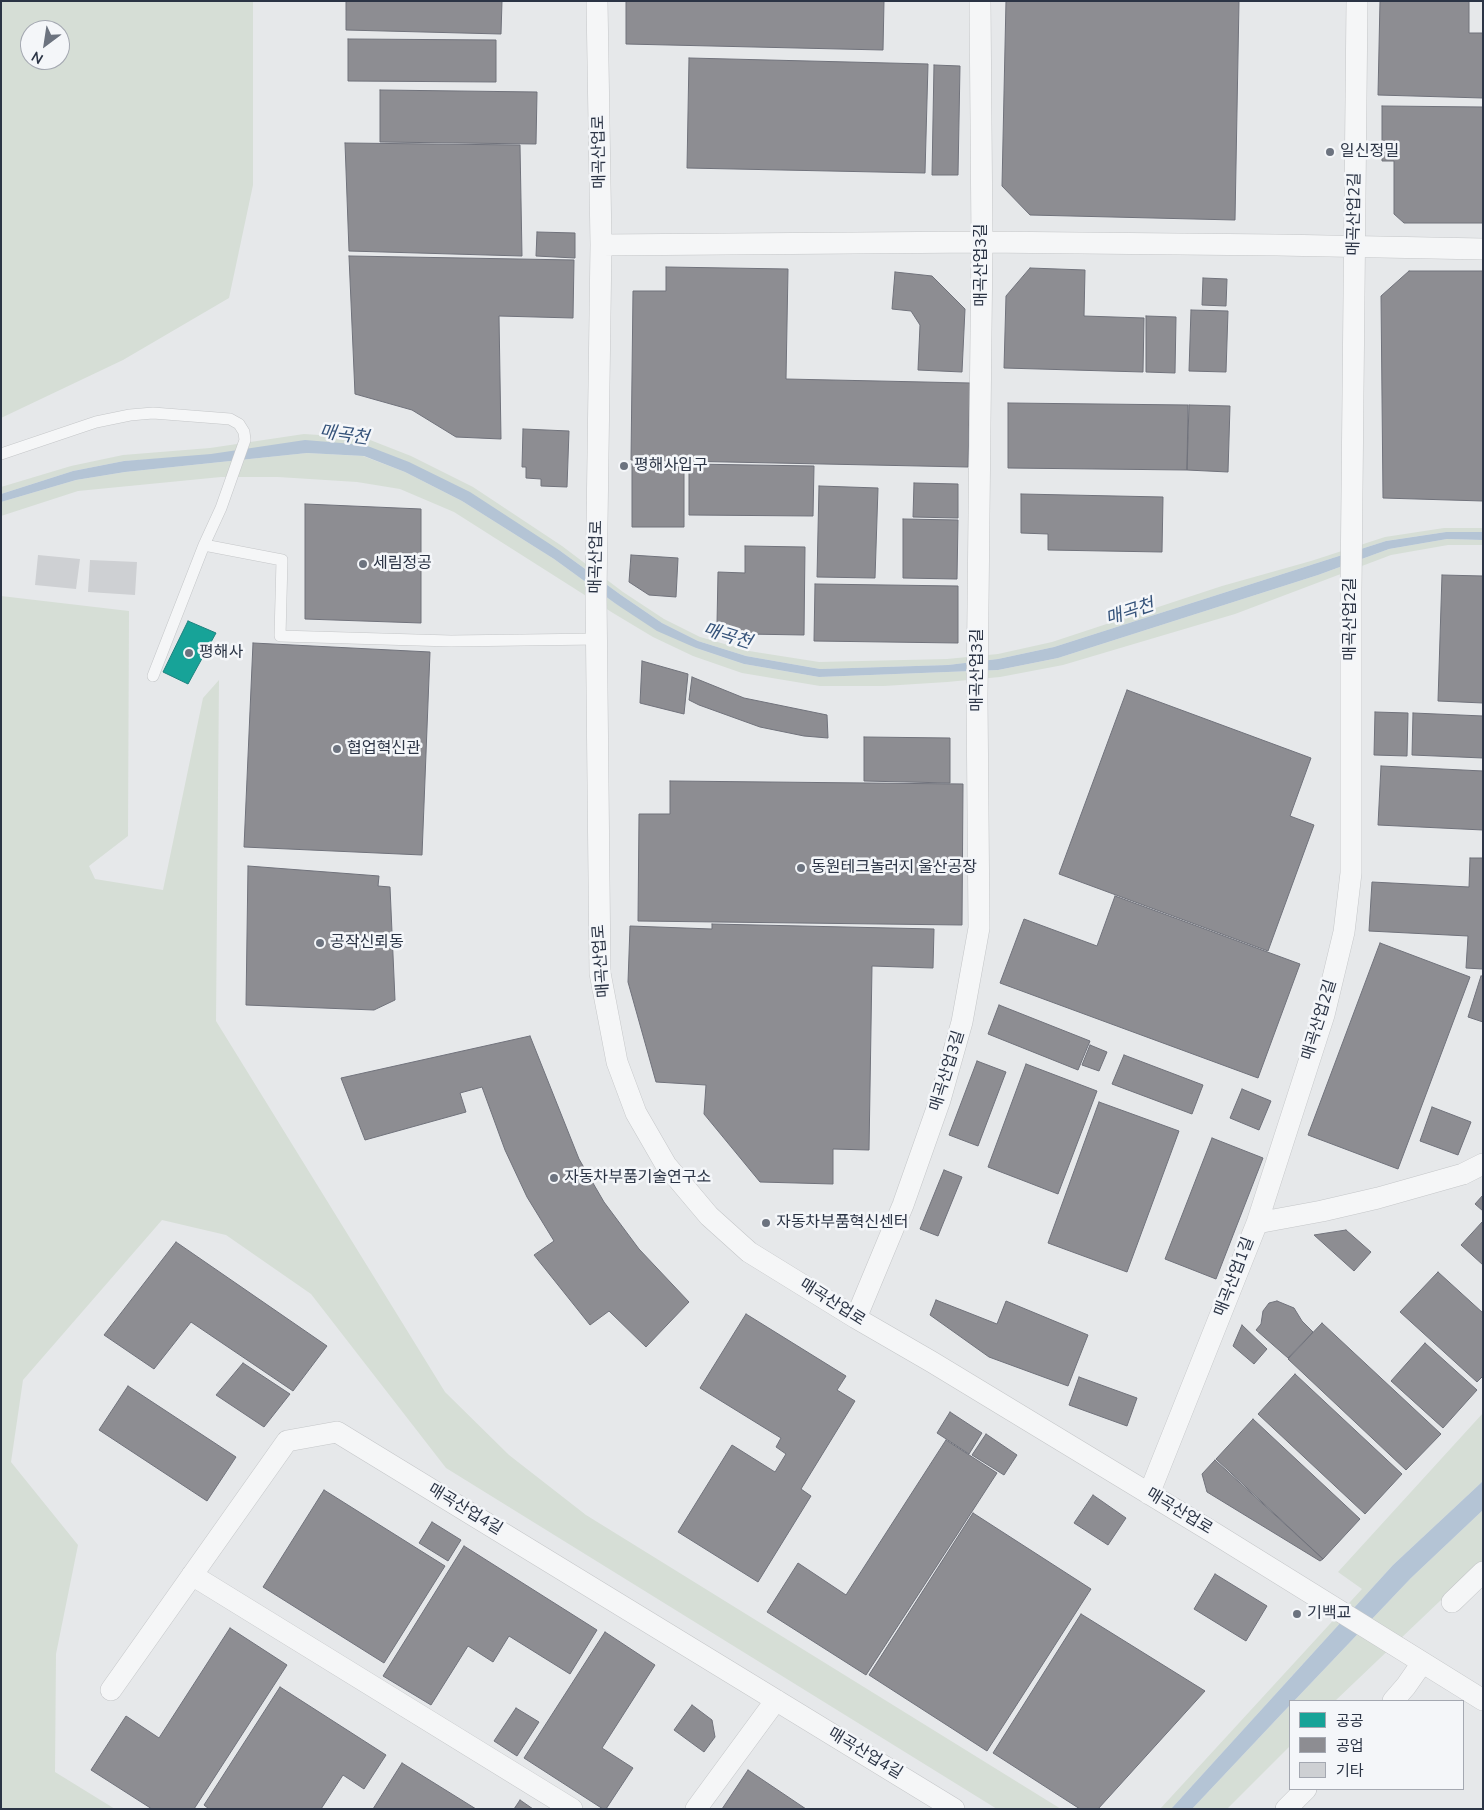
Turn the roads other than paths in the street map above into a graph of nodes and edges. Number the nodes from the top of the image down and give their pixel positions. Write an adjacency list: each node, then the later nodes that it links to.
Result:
1 (597, 1): 5 (street, 매곡산업로)
2 (980, 1): 4 (street, 매곡산업3길)
3 (1357, 1): 6 (street, 매곡산업2길)
4 (982, 242): 5 (street); 6 (street); 14 (street, 매곡산업3길)
5 (601, 245): 10 (street, 매곡산업로)
6 (1355, 246): 7 (street); 13 (street, 매곡산업2길)
7 (1483, 249)
8 (1, 454): 9 (lane)
9 (204, 545): 10 (lane); 11 (lane)
10 (597, 639): 14 (street, 매곡산업로)
11 (153, 676)
12 (1483, 1164): 13 (street, 매곡산업1길)
13 (1257, 1223): 15 (street, 매곡산업1길)
14 (856, 1318): 15 (street, 매곡산업로)
15 (1149, 1494): 19 (street, 매곡산업로)
16 (1483, 1572): 18 (street)
17 (192, 1575): 20 (street, 매곡산업4길); 21 (street, 매곡산업4길); 25 (street)
18 (1452, 1602)
19 (1422, 1663): 22 (street); 23 (street)
20 (111, 1690)
21 (776, 1700): 26 (street); 27 (street, 매곡산업4길)
22 (1394, 1700)
23 (1483, 1700)
24 (1305, 1790): 28 (street)
25 (572, 1809)
26 (696, 1809)
27 (954, 1809)
28 (1286, 1809)

